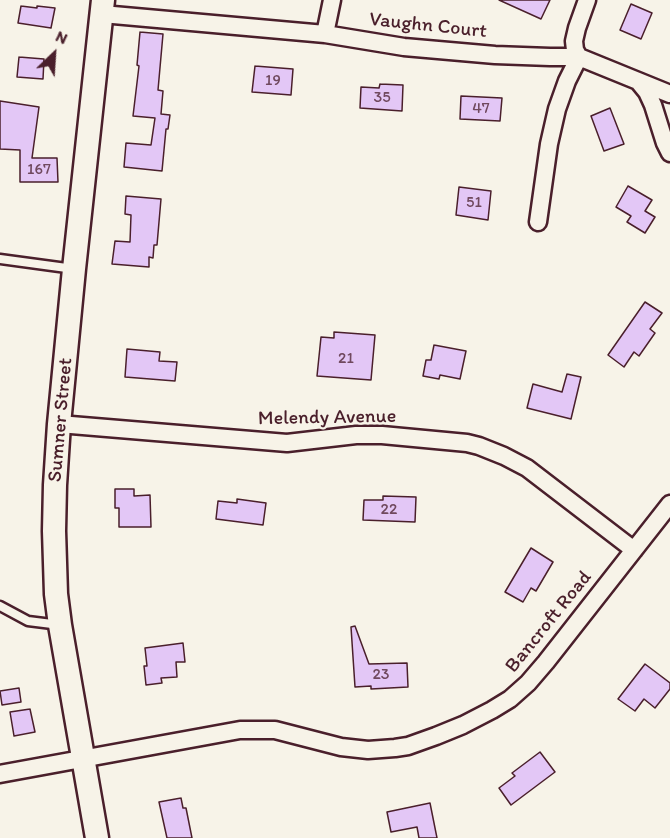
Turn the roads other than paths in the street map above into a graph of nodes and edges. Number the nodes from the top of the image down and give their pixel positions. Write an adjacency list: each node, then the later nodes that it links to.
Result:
1 (332, 0): 4 (street)
2 (587, 0): 5 (street)
3 (102, 7): 4 (street, Vaughn Court); 11 (main road, Sumner Street)
4 (326, 34): 5 (street, Vaughn Court)
5 (579, 57): 6 (street); 9 (street)
6 (637, 80): 7 (street); 8 (street)
7 (670, 94)
8 (670, 153)
9 (538, 222)
10 (0, 259): 11 (lane)
11 (74, 269): 12 (main road, Sumner Street)
12 (59, 424): 14 (street, Melendy Avenue); 16 (main road, Sumner Street)
13 (670, 504): 14 (street, Bancroft Road)
14 (634, 550): 17 (street, Bancroft Road)
15 (0, 606): 16 (lane)
16 (60, 625): 17 (main road, Sumner Street)
17 (83, 759): 18 (street, Bancroft Road); 19 (main road, Sumner Street)
18 (0, 774)
19 (97, 838)

